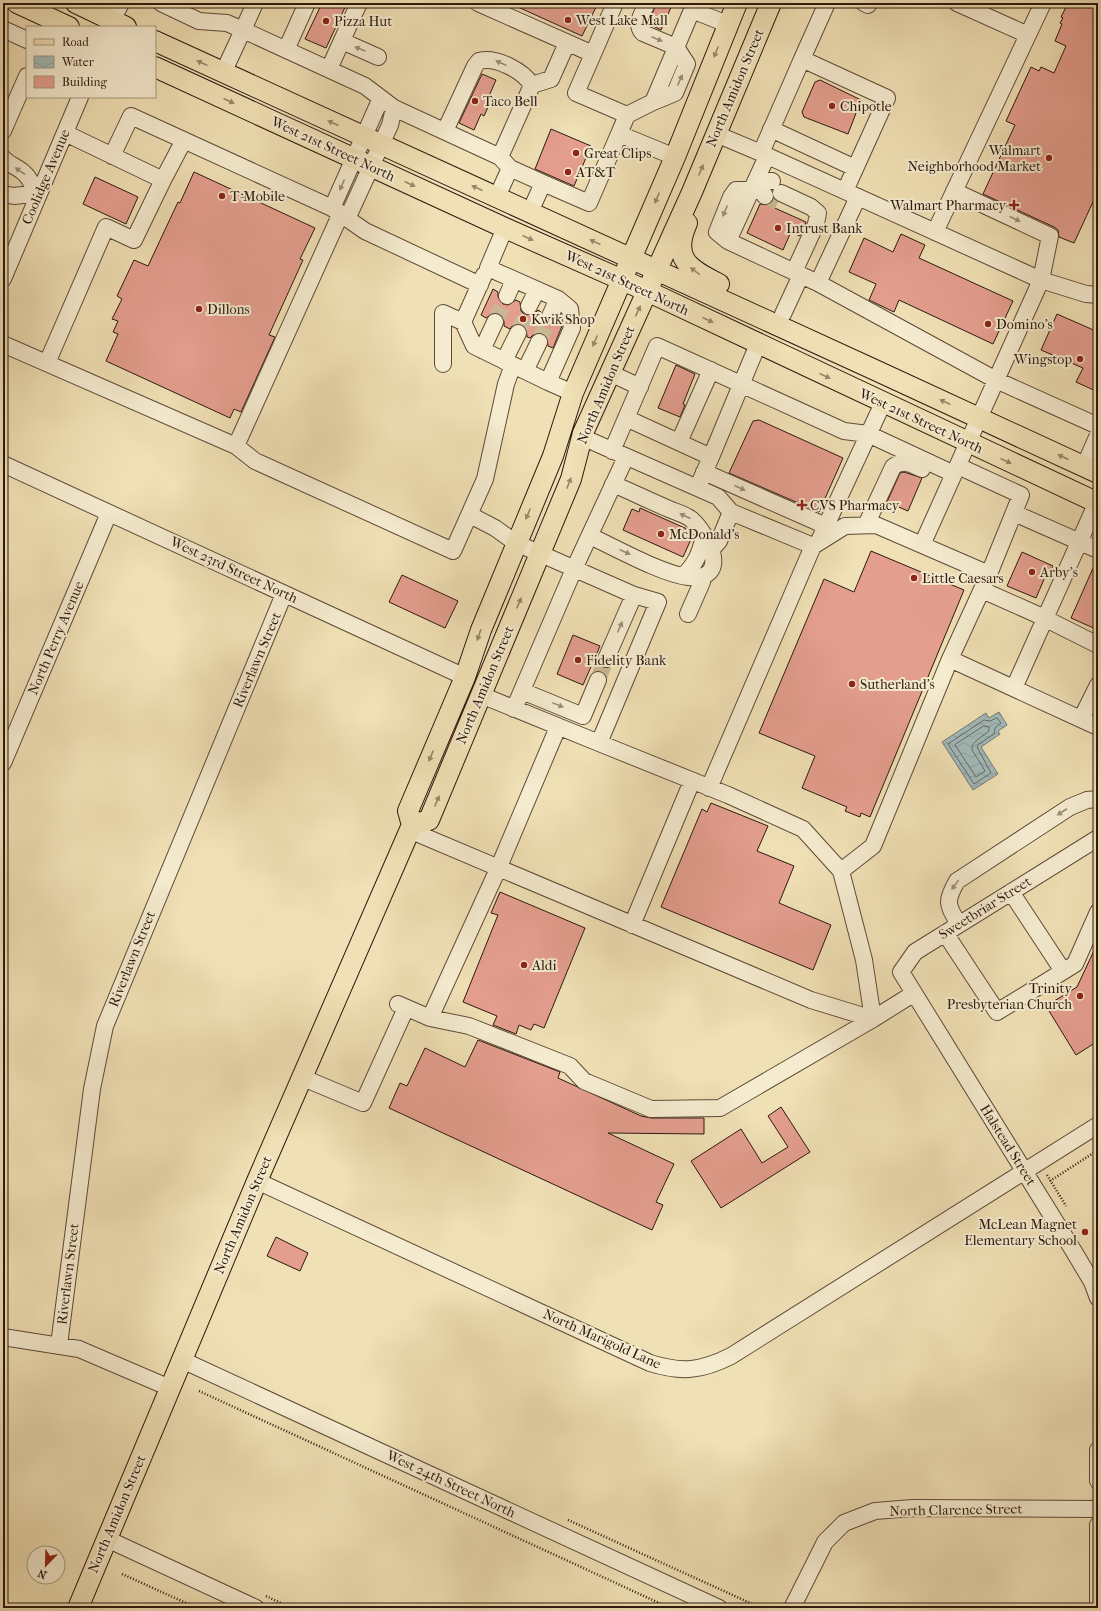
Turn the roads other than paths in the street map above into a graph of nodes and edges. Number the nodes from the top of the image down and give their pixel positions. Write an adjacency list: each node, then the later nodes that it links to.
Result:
1 (76, 3): 18 (main road)
2 (161, 3): 22 (street)
3 (255, 3): 22 (street)
4 (306, 3): 29 (street)
5 (359, 3): 26 (street)
6 (478, 3): 27 (street)
7 (616, 3): 30 (street)
8 (647, 3): 28 (street, one-way to 28)
9 (737, 3): 19 (main road, North Amidon Street)
10 (771, 3): 47 (main road, North Amidon Street)
11 (827, 3): 32 (street)
12 (864, 3): 13 (street)
13 (869, 3)
14 (957, 3): 23 (street)
15 (1043, 3): 23 (street)
16 (20, 4): 20 (main road)
17 (693, 6): 19 (street); 28 (street)
18 (117, 19)
19 (727, 24): 52 (main road, North Amidon Street, one-way to 52)
20 (67, 26)
21 (4, 30): 24 (street)
22 (243, 30): 29 (street); 35 (street)
23 (1028, 35): 60 (street)
24 (26, 40)
25 (156, 41): 35 (main road, West 21st Street North, one-way to 25)
26 (342, 41): 31 (street, one-way to 26); 34 (street)
27 (567, 43): 30 (street); 37 (street)
28 (676, 47): 41 (street)
29 (286, 50): 34 (street)
30 (593, 54): 41 (street)
31 (378, 57)
32 (802, 59): 42 (street); 56 (street)
33 (156, 67): 54 (main road, West 21st Street North, one-way to 54)
34 (329, 69): 39 (street)
35 (223, 73): 49 (main road, West 21st Street North, one-way to 35)
36 (26, 78): 43 (street)
37 (532, 85): 44 (street, one-way to 44); 55 (street)
38 (80, 98): 45 (street, Coolidge Avenue)
39 (381, 98): 40 (street); 49 (street)
40 (394, 108): 44 (street); 49 (street)
41 (627, 115): 46 (street)
42 (771, 129): 50 (street); 56 (street)
43 (3, 131)
44 (445, 132): 55 (street)
45 (64, 133): 51 (street); 62 (street, Coolidge Avenue)
46 (619, 134): 52 (street); 58 (street)
47 (716, 134): 50 (street); 61 (main road, North Amidon Street, one-way to 47)
48 (184, 140): 51 (street); 57 (street); 67 (street)
49 (372, 140): 54 (street); 65 (main road, West 21st Street North, one-way to 49)
50 (764, 154): 59 (street); 64 (street)
51 (112, 156): 57 (street)
52 (675, 157): 71 (main road, North Amidon Street, one-way to 71)
53 (3, 158): 62 (street, one-way to 53)
54 (363, 162): 67 (street); 68 (main road, West 21st Street North, one-way to 68)
55 (505, 162): 58 (street); 65 (street)
56 (855, 168): 64 (street)
57 (163, 180): 96 (street)
58 (543, 183): 66 (street)
59 (769, 190): 74 (street); 74 (street)
60 (954, 191): 69 (street); 78 (street, one-way to 78)
61 (692, 192): 73 (main road, North Amidon Street); 87 (main road, one-way to 61)
62 (39, 193): 63 (street); 70 (street, Coolidge Avenue)
63 (3, 194)
64 (852, 194): 69 (street); 79 (street)
65 (497, 197): 66 (main road, West 21st Street North)
66 (530, 212): 71 (main road, West 21st Street North, one-way to 66)
67 (340, 213): 80 (street); 117 (street)
68 (505, 228): 72 (street); 77 (main road, West 21st Street North, one-way to 77)
69 (935, 232): 78 (street)
70 (9, 246): 75 (street, Coolidge Avenue)
71 (631, 258): 73 (main road, West 21st Street North); 77 (main road, North Amidon Street)
72 (488, 268): 76 (street); 80 (street)
73 (657, 270): 82 (main road, North Amidon Street); 100 (main road, West 21st Street North)
74 (798, 274): 79 (street); 87 (street)
75 (3, 279)
76 (514, 280): 81 (street); 84 (street)
77 (622, 280): 82 (main road, West 21st Street North); 106 (main road, North Amidon Street, one-way to 106)
78 (1041, 280): 83 (street); 102 (street)
79 (818, 283): 102 (street)
80 (480, 285): 89 (street)
81 (537, 290): 85 (street); 86 (street)
82 (647, 291): 94 (main road, West 21st Street North, one-way to 94); 101 (main road, North Amidon Street, one-way to 82)
83 (1098, 295)
84 (507, 296)
85 (558, 299): 88 (street); 103 (street)
86 (529, 306)
87 (783, 314): 100 (main road)
88 (550, 316)
89 (463, 322): 95 (street); 97 (street)
90 (495, 322): 95 (street)
91 (518, 332): 98 (street)
92 (539, 342): 98 (street)
93 (3, 344): 96 (street)
94 (758, 344): 104 (street); 107 (main road, West 21st Street North, one-way to 107)
95 (482, 350): 98 (street)
96 (47, 363): 117 (street)
97 (443, 364)
98 (514, 366): 103 (street); 132 (street)
99 (711, 370): 104 (street); 105 (street); 114 (street)
100 (875, 370): 109 (main road, West 21st Street North, one-way to 100)
101 (610, 373): 105 (street); 113 (main road, North Amidon Street)
102 (996, 380): 109 (street); 110 (street)
103 (548, 382): 106 (street)
104 (740, 384): 111 (street); 119 (street)
105 (640, 387): 108 (street)
106 (573, 393): 138 (main road, North Amidon Street, one-way to 138)
107 (883, 403): 111 (street); 115 (main road, West 21st Street North)
108 (626, 418): 114 (street); 118 (street)
109 (979, 418): 115 (street); 121 (main road, West 21st Street North, one-way to 109)
110 (1098, 426)
111 (868, 434): 116 (street); 135 (street)
112 (1098, 435): 121 (street)
113 (582, 437): 118 (street); 141 (main road, North Amidon Street, one-way to 113)
114 (679, 442): 119 (street)
115 (968, 443): 123 (main road, West 21st Street North, one-way to 123); 124 (street)
116 (892, 445): 124 (street); 133 (street)
117 (236, 446): 132 (street)
118 (619, 454): 125 (street); 126 (street)
119 (711, 457): 122 (street)
120 (3, 464): 130 (street, West 23rd Street North)
121 (1091, 470)
122 (704, 472): 126 (street); 135 (street, one-way to 135)
123 (1032, 472): 127 (street); 128 (main road, West 21st Street North)
124 (954, 474): 127 (street); 133 (street); 139 (street)
125 (613, 484): 134 (street); 137 (street, one-way to 125)
126 (697, 488): 129 (street)
127 (1022, 495): 131 (street)
128 (1098, 503): 136 (street)
129 (731, 512): 135 (street); 137 (street)
130 (109, 513): 146 (street, West 23rd Street North); 164 (street, North Perry Avenue)
131 (1014, 513): 136 (street); 143 (street)
132 (470, 515): 138 (street)
133 (861, 525): 135 (street); 139 (street)
134 (590, 536): 137 (street, one-way to 137); 142 (street)
135 (820, 537): 166 (street)
136 (1079, 541): 140 (street); 149 (street)
137 (708, 542)
138 (516, 543): 141 (street); 153 (main road, North Amidon Street, one-way to 153)
139 (922, 545): 143 (street)
140 (1098, 550)
141 (540, 554): 142 (street); 158 (main road, North Amidon Street, one-way to 141)
142 (574, 569): 147 (street); 157 (street)
143 (989, 574): 145 (street)
144 (702, 582): 148 (street)
145 (982, 590): 149 (street); 152 (street)
146 (284, 594): 153 (street, West 23rd Street North); 187 (street, Riverlawn Street)
147 (634, 595): 151 (street, one-way to 147); 163 (street)
148 (688, 614)
149 (1040, 616): 150 (street); 156 (street)
150 (1098, 645)
151 (606, 659)
152 (950, 659): 156 (street); 171 (street)
153 (465, 677): 168 (main road, North Amidon Street, one-way to 168)
154 (598, 680): 157 (street, one-way to 154)
155 (1098, 685): 160 (street)
156 (1008, 686): 160 (street)
157 (522, 691): 159 (street)
158 (481, 695): 159 (street); 168 (main road, North Amidon Street, one-way to 158)
159 (514, 709): 161 (street)
160 (1081, 719): 162 (street)
161 (558, 727): 163 (street); 170 (street)
162 (1098, 727)
163 (598, 744): 165 (street)
164 (3, 763)
165 (692, 781): 166 (street); 175 (street)
166 (709, 788): 171 (street)
167 (1098, 799): 174 (street, one-way to 174)
168 (410, 827): 170 (street); 181 (main road, North Amidon Street)
169 (1098, 838): 172 (street, Sweetbriar Street)
170 (498, 869): 175 (street); 179 (street)
171 (841, 871): 180 (street)
172 (1011, 892): 174 (street, Sweetbriar Street); 177 (street)
173 (1098, 912): 177 (street)
174 (959, 924): 176 (street, Sweetbriar Street)
175 (632, 925): 180 (street)
176 (945, 933): 177 (street); 178 (street, Sweetbriar Street)
177 (1063, 971)
178 (913, 994): 180 (street); 183 (street, Halstead Street)
179 (430, 1018): 180 (street); 181 (street)
180 (873, 1019)
181 (301, 1077): 184 (main road, North Amidon Street)
182 (1098, 1125): 183 (street, North Marigold Lane)
183 (1024, 1171): 184 (street, North Marigold Lane); 185 (street, Halstead Street)
184 (257, 1181): 188 (main road, North Amidon Street)
185 (1098, 1298)
186 (3, 1337): 187 (street)
187 (59, 1345): 189 (street)
188 (182, 1360): 189 (main road, North Amidon Street); 197 (street, West 24th Street North)
189 (170, 1388): 194 (main road, North Amidon Street)
190 (1098, 1450): 191 (street)
191 (1098, 1481)
192 (1098, 1509): 198 (street, North Clarence Street)
193 (1098, 1525): 199 (street)
194 (107, 1539): 195 (main road, North Amidon Street); 196 (street)
195 (78, 1608)
196 (256, 1608)
197 (719, 1608)
198 (792, 1608)
199 (1098, 1608)

